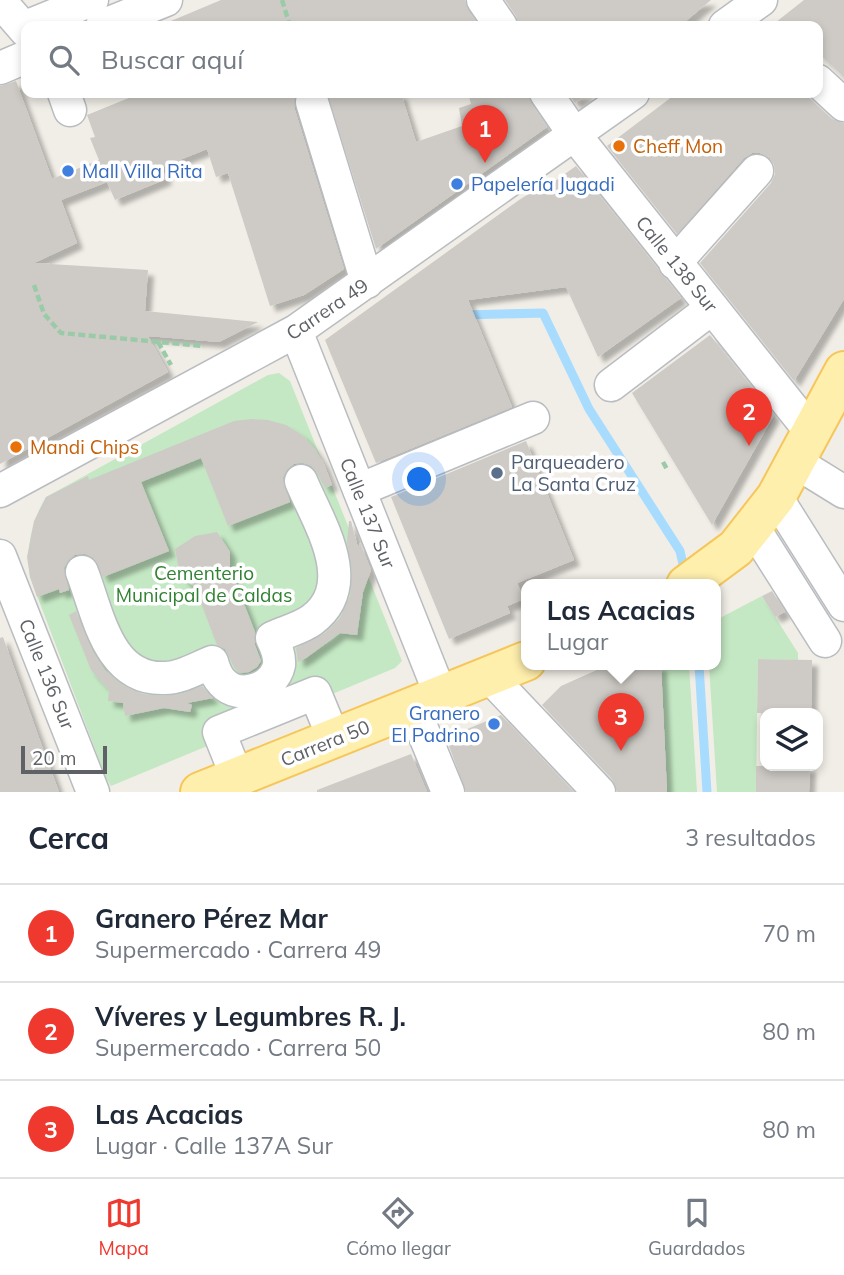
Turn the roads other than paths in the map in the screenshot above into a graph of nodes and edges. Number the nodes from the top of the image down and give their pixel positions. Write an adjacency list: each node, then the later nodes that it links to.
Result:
1 (92, 0): 5 (street)
2 (166, 0): 6 (street)
3 (483, 0): 7 (street)
4 (0, 1): 8 (street)
5 (49, 21)
6 (114, 21)
7 (498, 21)
8 (21, 32)
9 (21, 36): 10 (street)
10 (0, 68)
11 (823, 86): 15 (street)
12 (549, 98): 16 (street, Calle 138 Sur)
13 (626, 98): 16 (street, Carrera 49)
14 (312, 103): 19 (street)
15 (844, 105)
16 (574, 134): 18 (street, Calle 138 Sur); 19 (street, Carrera 49)
17 (757, 171): 18 (street)
18 (676, 263): 20 (street, Calle 138 Sur)
19 (367, 282): 21 (street, Carrera 49)
20 (712, 308): 23 (street); 25 (street, Calle 138 Sur)
21 (296, 331): 27 (street, Calle 137 Sur); 28 (street, Carrera 49)
22 (844, 371): 25 (main road)
23 (611, 386)
24 (533, 418): 27 (street)
25 (804, 448): 29 (street, Calle 138 Sur); 30 (main road)
26 (301, 481): 39 (street)
27 (359, 490): 40 (street, Calle 137 Sur)
28 (0, 491)
29 (844, 492)
30 (776, 497): 31 (main road); 35 (street)
31 (753, 527): 34 (main road); 36 (street)
32 (0, 556): 43 (street, Calle 136 Sur)
33 (82, 572): 39 (street)
34 (695, 579)
35 (844, 605)
36 (825, 641)
37 (521, 663): 38 (main road, Carrera 50)
38 (489, 676): 40 (main road, Carrera 50); 45 (street)
39 (262, 701): 41 (street); 42 (street)
40 (427, 702): 41 (main road, Carrera 50); 44 (street, Calle 137 Sur)
41 (334, 739): 42 (main road, Carrera 50)
42 (216, 787)
43 (93, 792)
44 (448, 792)
45 (599, 792)

